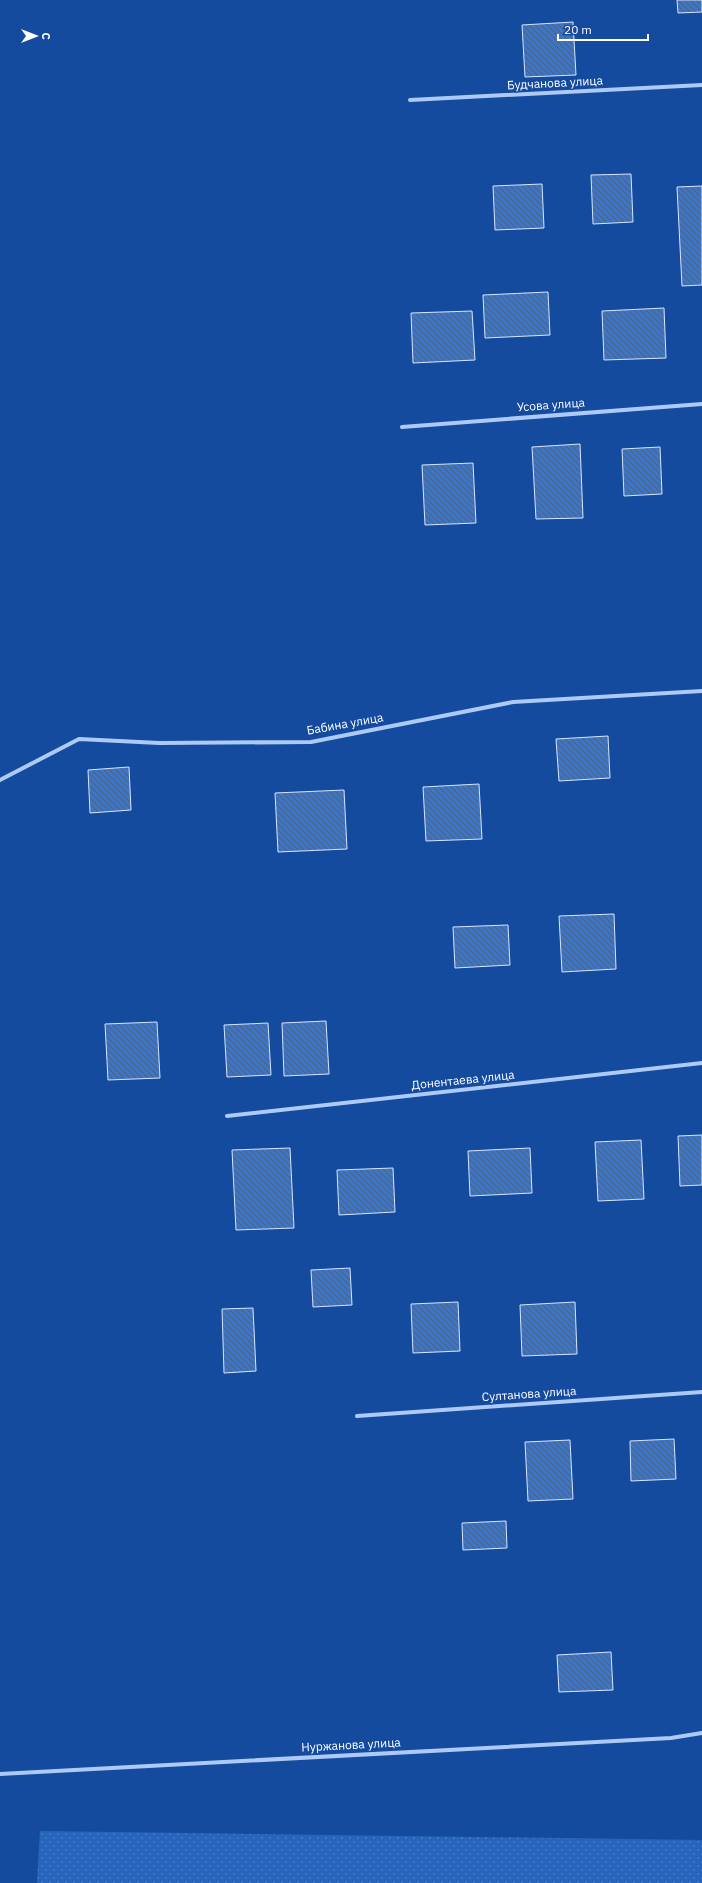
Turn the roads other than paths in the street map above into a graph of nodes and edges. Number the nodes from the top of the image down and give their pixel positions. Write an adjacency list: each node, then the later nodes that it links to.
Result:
1 (702, 85): 2 (street, Будчанова улица)
2 (410, 100)
3 (702, 404): 4 (street, Усова улица)
4 (402, 427)
5 (702, 691): 6 (street, Бабина улица)
6 (0, 780)
7 (702, 1063): 8 (street, Донентаева улица)
8 (227, 1116)
9 (702, 1392): 10 (street, Султанова улица)
10 (357, 1416)
11 (702, 1733): 12 (street, Нуржанова улица)
12 (0, 1774)

